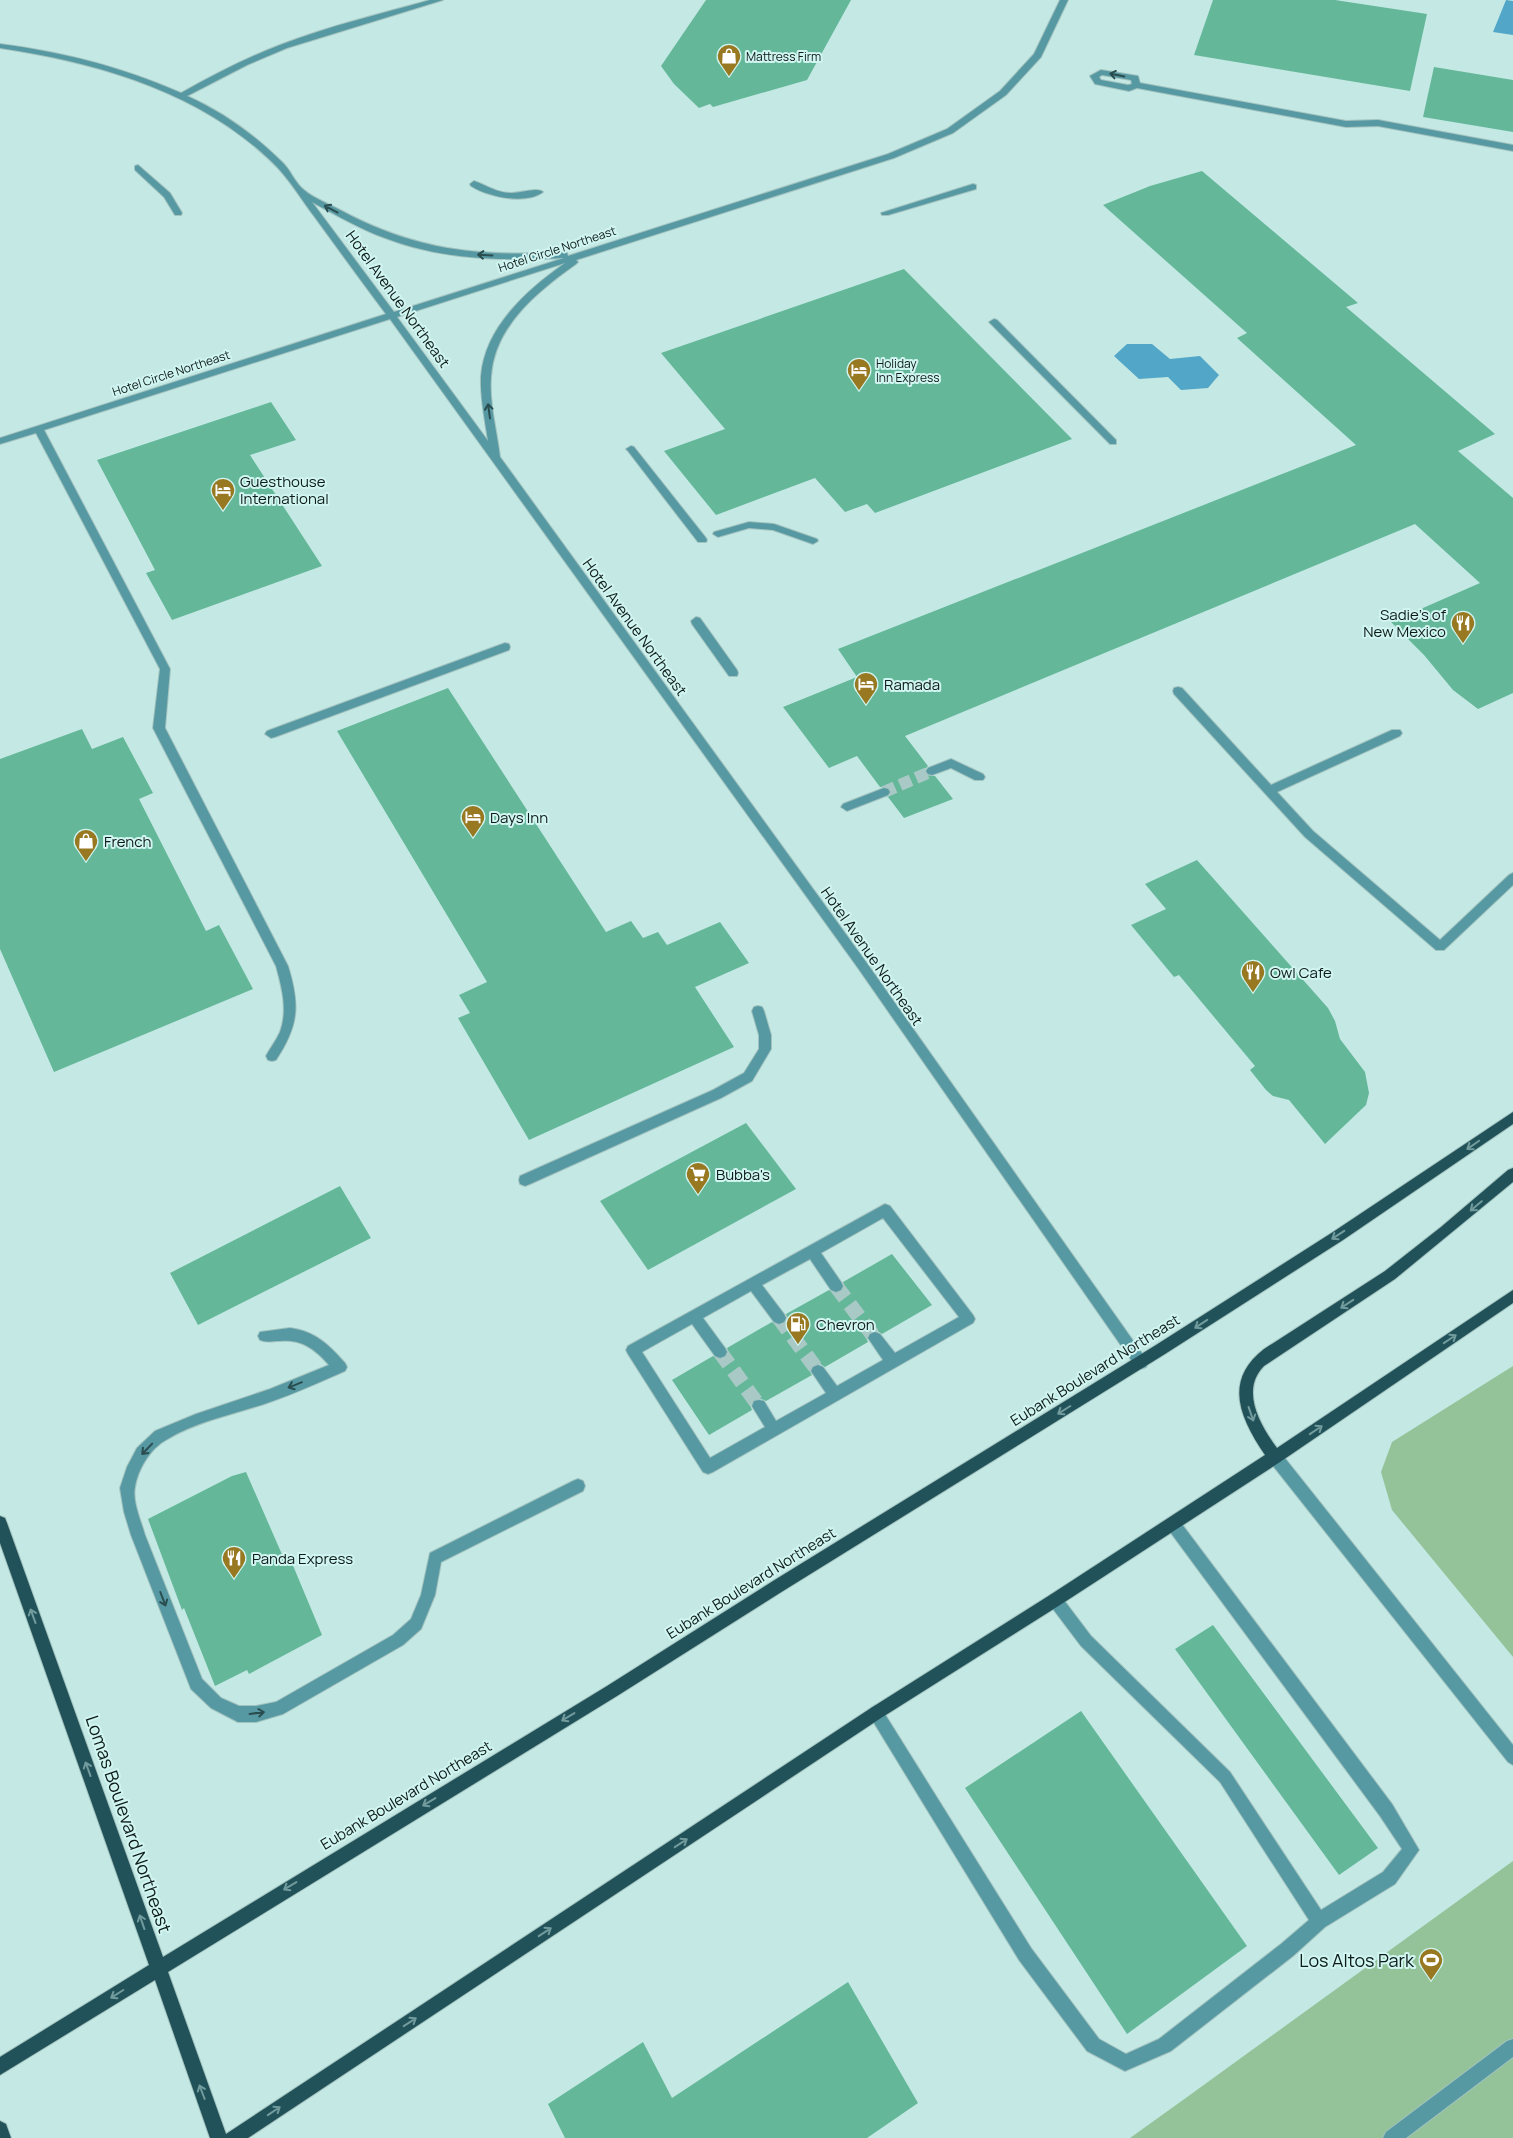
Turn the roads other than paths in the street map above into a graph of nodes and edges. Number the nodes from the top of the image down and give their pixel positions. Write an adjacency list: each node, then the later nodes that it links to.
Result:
1 (439, 0): 5 (street)
2 (1064, 0): 14 (street, Hotel Circle Northeast)
3 (0, 46): 5 (street, Hotel Avenue Northeast)
4 (1136, 85): 6 (street)
5 (180, 97): 10 (street, Hotel Avenue Northeast)
6 (1513, 148)
7 (138, 168): 12 (street)
8 (474, 184): 11 (street)
9 (973, 186): 13 (street)
10 (300, 192): 14 (street, one-way to 10); 15 (street, Hotel Avenue Northeast)
11 (539, 192)
12 (178, 212)
13 (885, 213)
14 (587, 253): 15 (street, Hotel Circle Northeast); 21 (street, one-way to 14)
15 (391, 315): 17 (street, Hotel Circle Northeast); 21 (street, Hotel Avenue Northeast)
16 (994, 322): 19 (street)
17 (38, 428): 18 (street, Hotel Circle Northeast); 38 (street)
18 (0, 441)
19 (1113, 442)
20 (631, 449): 23 (street)
21 (496, 459): 52 (street, Hotel Avenue Northeast)
22 (718, 534): 24 (street)
23 (702, 540)
24 (813, 541)
25 (696, 621): 27 (street)
26 (505, 647): 30 (street)
27 (733, 673)
28 (1178, 691): 33 (street)
29 (1396, 733): 33 (street)
30 (271, 734)
31 (932, 771): 32 (street)
32 (979, 777)
33 (1270, 790): 36 (street)
34 (884, 792): 35 (street)
35 (847, 807)
36 (1513, 878)
37 (758, 1011): 41 (street)
38 (272, 1056)
39 (1513, 1117): 52 (main road, Eubank Boulevard Northeast, one-way to 52)
40 (1513, 1174): 57 (main road, one-way to 57)
41 (525, 1180)
42 (812, 1251): 43 (street); 44 (street); 51 (street)
43 (753, 1283): 46 (street); 47 (street)
44 (836, 1286)
45 (1513, 1296): 57 (main road, one-way to 45)
46 (694, 1316): 50 (street); 56 (street)
47 (779, 1318)
48 (265, 1336): 58 (street, one-way to 58)
49 (875, 1338): 51 (street)
50 (720, 1352)
51 (893, 1362): 54 (street)
52 (1141, 1363): 65 (main road, Eubank Boulevard Northeast, one-way to 65)
53 (818, 1371): 54 (street)
54 (836, 1394): 56 (street)
55 (759, 1406): 56 (street)
56 (774, 1429)
57 (1275, 1457): 60 (main road); 63 (street)
58 (578, 1486)
59 (0, 1523): 65 (main road, Lomas Boulevard Northeast, one-way to 59)
60 (1172, 1524): 61 (main road); 64 (street)
61 (1056, 1600): 62 (main road); 64 (street)
62 (876, 1713): 64 (street); 71 (main road, one-way to 62)
63 (1513, 1757)
64 (1319, 1921)
65 (158, 1968): 67 (main road, Eubank Boulevard Northeast, one-way to 67); 70 (main road, Lomas Boulevard Northeast, one-way to 65)
66 (1513, 2048): 72 (street)
67 (0, 2066)
68 (0, 2130): 69 (main road)
69 (2, 2138)
70 (219, 2138)
71 (233, 2138)
72 (1392, 2138)

